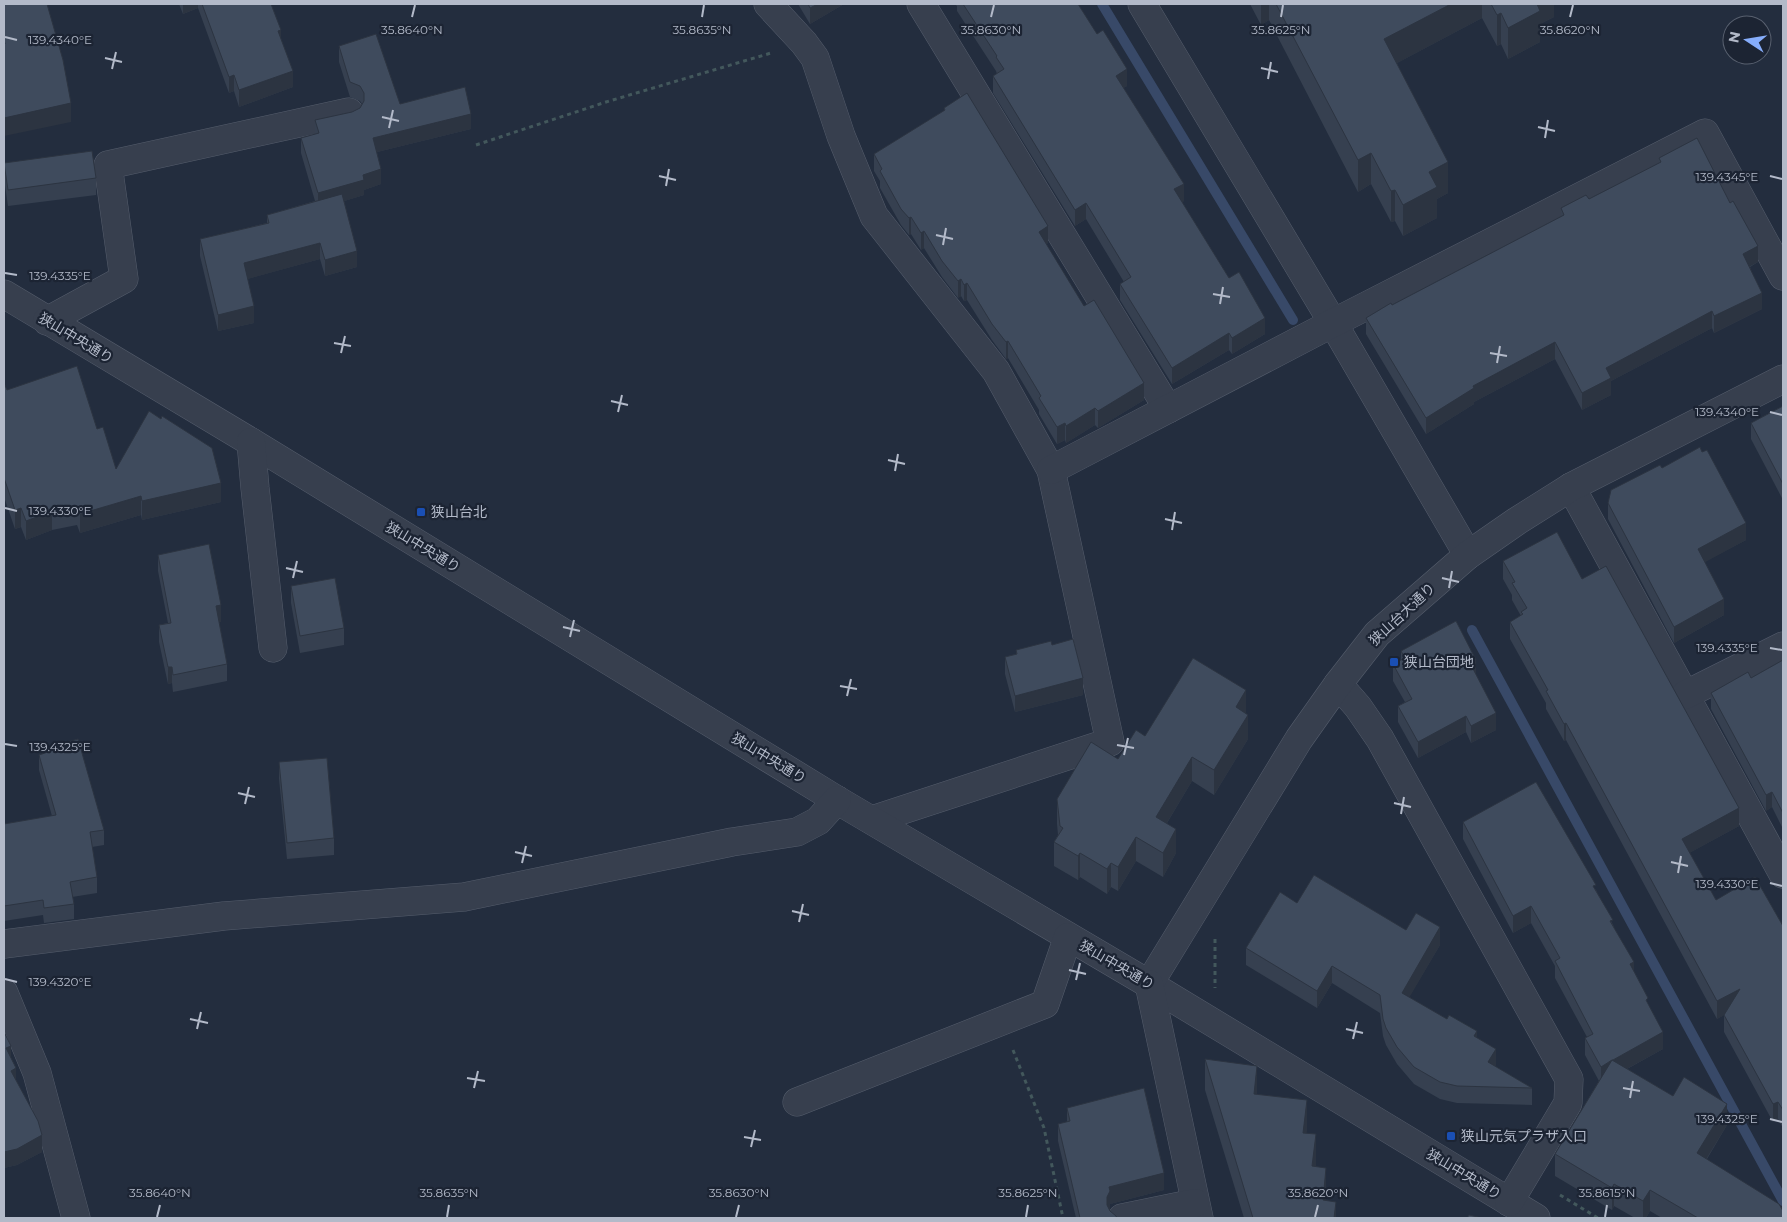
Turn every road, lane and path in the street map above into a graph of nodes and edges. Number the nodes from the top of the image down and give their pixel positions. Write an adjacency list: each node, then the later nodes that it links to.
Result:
1 (768, 4): 4 (street)
2 (921, 4): 12 (street)
3 (1142, 4): 10 (street)
4 (804, 43): 6 (path); 14 (street)
5 (349, 112): 9 (street)
6 (476, 144)
7 (1783, 276): 10 (street)
8 (7, 298): 9 (street, 狭山中央通り)
9 (47, 321): 13 (street, 狭山中央通り)
10 (1333, 323): 12 (street); 16 (street)
11 (1783, 379): 15 (street, 狭山台大通り)
12 (1168, 409): 14 (street)
13 (251, 442): 18 (street); 21 (street, 狭山中央通り)
14 (1051, 470): 22 (street)
15 (1571, 487): 16 (street, 狭山台大通り); 20 (street)
16 (1468, 555): 19 (street, 狭山台大通り)
17 (1783, 646): 20 (street)
18 (273, 648)
19 (1338, 684): 27 (street, 狭山台大通り); 32 (street)
20 (1686, 695): 23 (street)
21 (837, 800): 22 (street, 狭山中央通り); 26 (street)
22 (872, 820): 24 (street, 狭山中央通り)
23 (1783, 874)
24 (1068, 937): 27 (street, 狭山中央通り); 30 (street)
25 (1215, 937): 28 (path)
26 (4, 944)
27 (1149, 984): 32 (street, 狭山中央通り); 33 (street)
28 (1216, 991)
29 (4, 993): 34 (street)
30 (1002, 1021): 31 (street); 35 (path)
31 (797, 1102)
32 (1509, 1202): 37 (street, 狭山中央通り)
33 (1197, 1210): 36 (street)
34 (76, 1218)
35 (1063, 1218)
36 (1122, 1218)
37 (1536, 1218)

